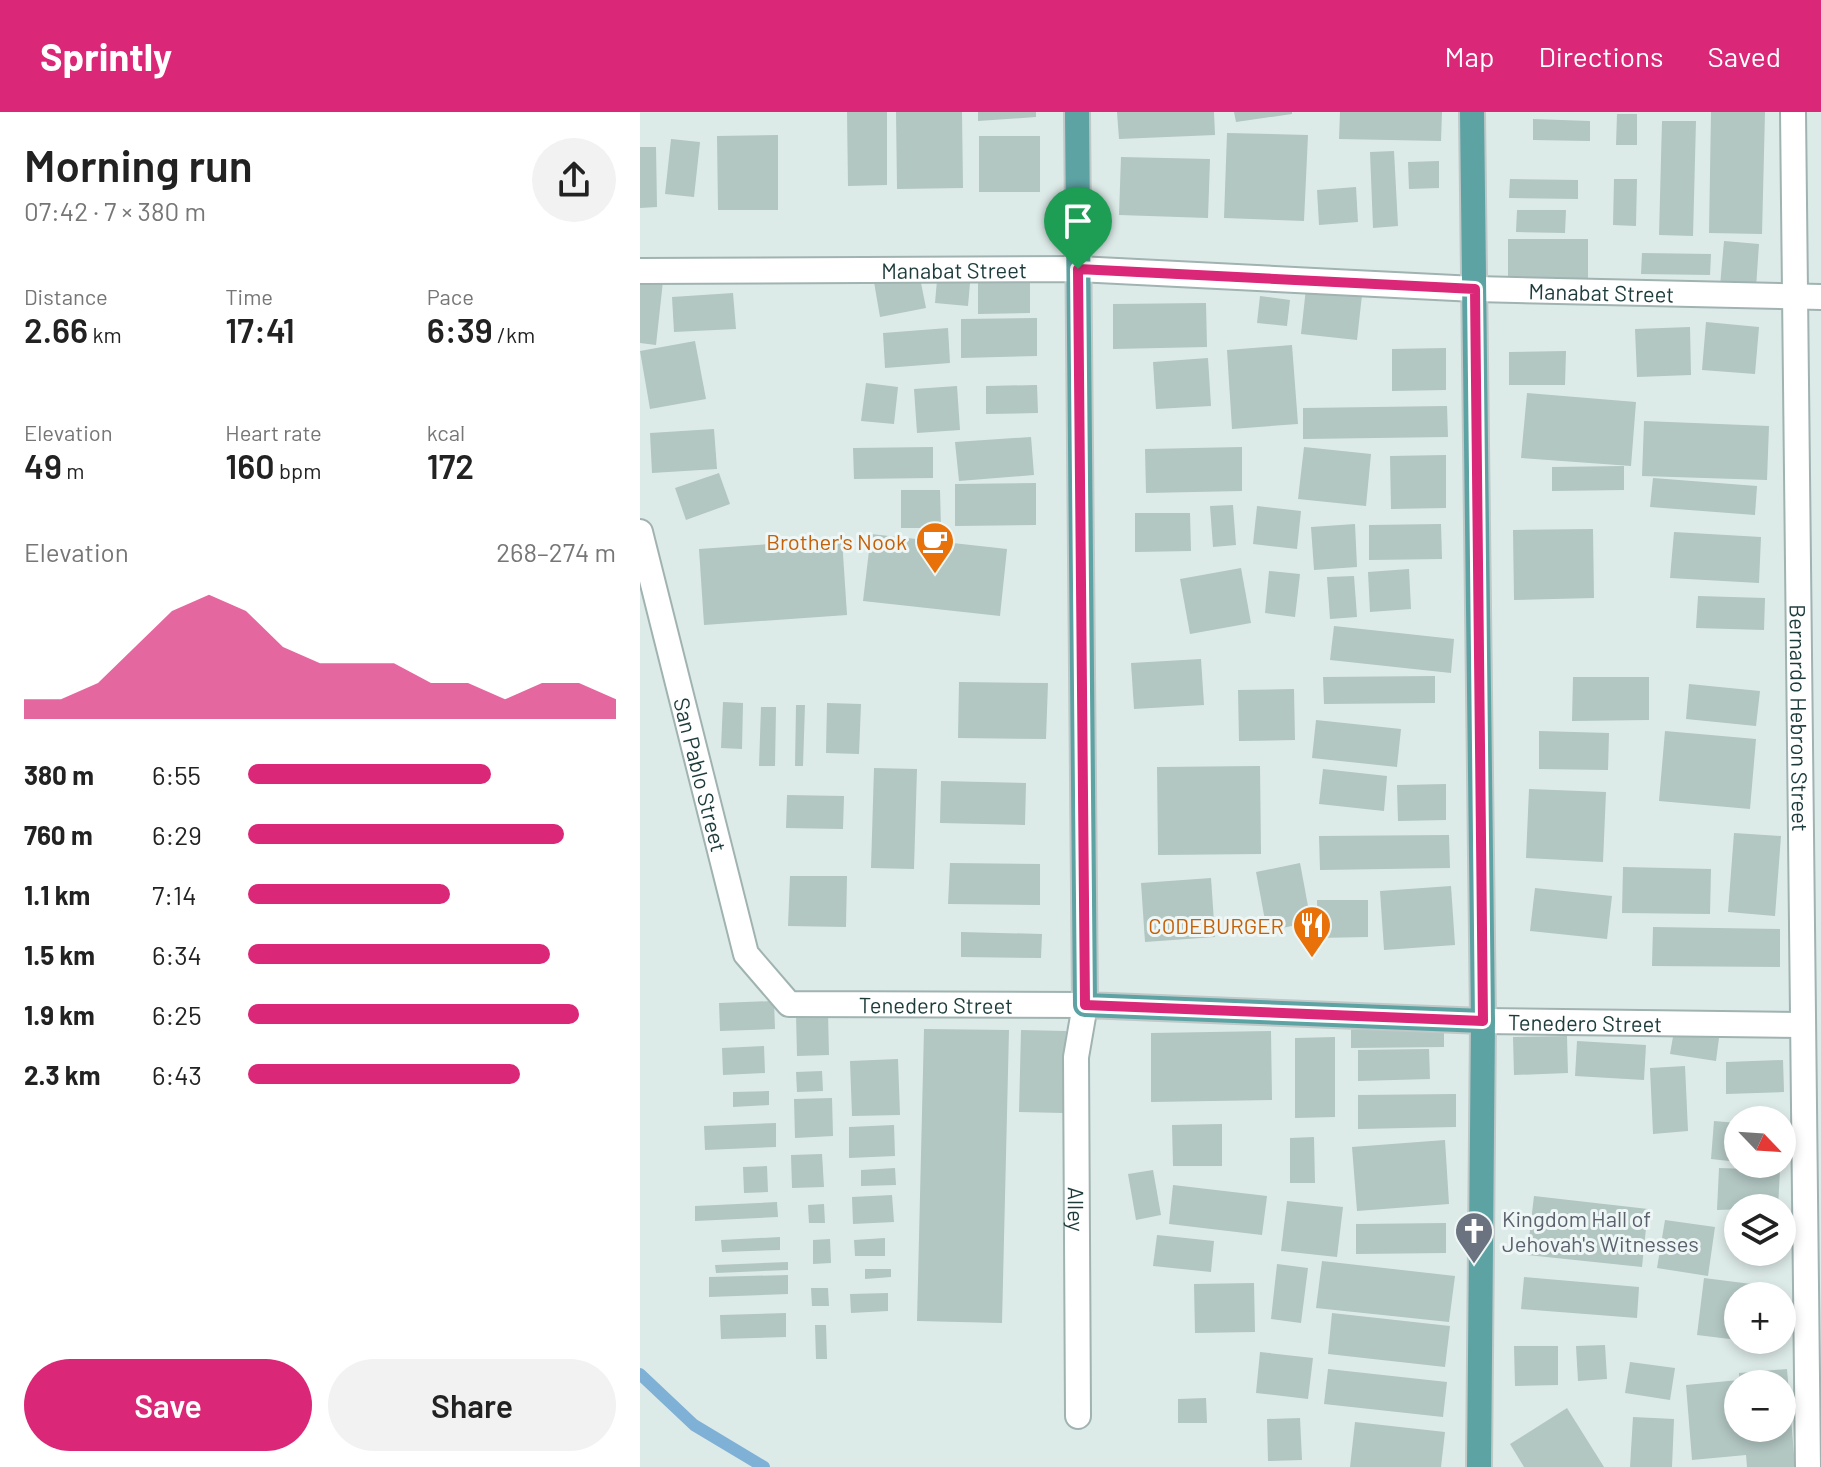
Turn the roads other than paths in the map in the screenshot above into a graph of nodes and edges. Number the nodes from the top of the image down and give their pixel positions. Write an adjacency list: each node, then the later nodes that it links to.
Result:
1 (1077, 112): 4 (main road)
2 (1472, 112): 6 (main road)
3 (1793, 112): 7 (street, Bernardo Hebron Street)
4 (1078, 269): 5 (street, Manabat Street); 6 (street, Manabat Street); 11 (main road)
5 (640, 271)
6 (1475, 289): 7 (street, Manabat Street); 12 (main road)
7 (1795, 295): 8 (street, Manabat Street); 13 (street, Bernardo Hebron Street)
8 (1821, 297)
9 (640, 532): 10 (street, San Pablo Street)
10 (789, 1004): 11 (street, Tenedero Street)
11 (1085, 1005): 12 (main road, Tenedero Street); 14 (street, Alley)
12 (1483, 1021): 13 (street, Tenedero Street); 15 (main road)
13 (1803, 1025): 16 (street, Bernardo Hebron Street)
14 (1078, 1416)
15 (1479, 1467)
16 (1808, 1467)

